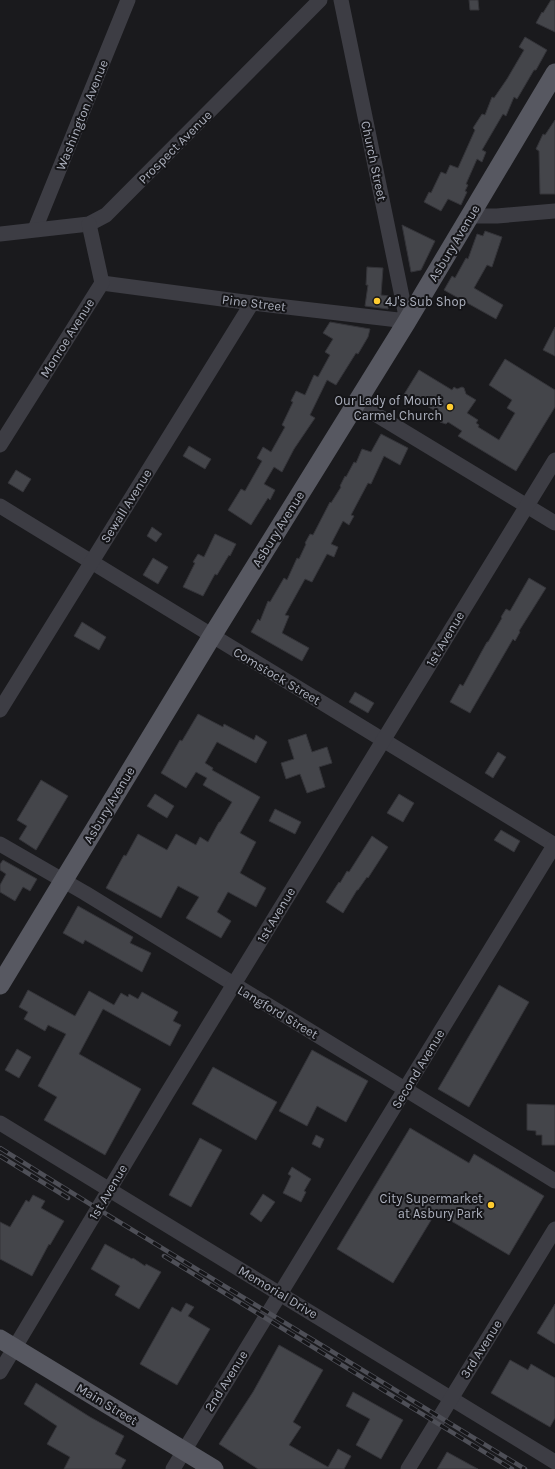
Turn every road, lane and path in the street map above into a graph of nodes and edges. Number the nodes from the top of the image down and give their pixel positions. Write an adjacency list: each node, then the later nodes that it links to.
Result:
1 (128, 0): 8 (street, Washington Avenue)
2 (320, 0): 7 (street, Prospect Avenue)
3 (341, 0): 12 (street, Church Street)
4 (555, 73): 6 (main road, Asbury Avenue)
5 (555, 211): 6 (street)
6 (469, 216): 12 (main road, Asbury Avenue)
7 (89, 224): 8 (street, Prospect Avenue); 10 (street)
8 (35, 230): 9 (street, Prospect Avenue)
9 (0, 234)
10 (102, 283): 11 (street, Pine Street); 14 (street, Monroe Avenue)
11 (252, 303): 12 (street, Pine Street); 19 (street, Sewall Avenue)
12 (407, 321): 13 (main road, Asbury Avenue)
13 (357, 403): 16 (street); 20 (main road, Asbury Avenue)
14 (0, 445)
15 (555, 460): 16 (street, 1st Avenue)
16 (527, 505): 18 (street); 22 (street, 1st Avenue)
17 (0, 506): 19 (street, Comstock Street)
18 (555, 523)
19 (92, 562): 20 (street, Comstock Street); 21 (street, Sewall Avenue)
20 (212, 636): 22 (street, Comstock Street); 25 (main road, Asbury Avenue)
21 (0, 710)
22 (383, 740): 24 (street, Comstock Street); 27 (street, 1st Avenue)
23 (0, 844): 25 (street, Langford Street)
24 (555, 845): 28 (street, Second Avenue)
25 (64, 881): 26 (main road, Asbury Avenue); 27 (street, Langford Street)
26 (0, 984)
27 (234, 985): 28 (street, Langford Street); 31 (street, 1st Avenue)
28 (406, 1089): 30 (street, Langford Street); 33 (street, Second Avenue)
29 (0, 1123): 31 (street, Memorial Drive)
30 (555, 1181)
31 (109, 1189): 33 (street, Memorial Drive); 34 (street, 1st Avenue)
32 (555, 1229): 36 (street, 3rd Avenue)
33 (280, 1294): 36 (street, Memorial Drive); 37 (street, 2nd Avenue)
34 (7, 1343): 35 (street, 1st Avenue); 37 (main road, Main Street)
35 (0, 1372)
36 (451, 1398): 38 (street, Memorial Drive); 41 (street, 3rd Avenue)
37 (184, 1450): 39 (street, 2nd Avenue); 40 (main road, Main Street)
38 (555, 1462)
39 (173, 1469)
40 (214, 1469)
41 (408, 1469)

